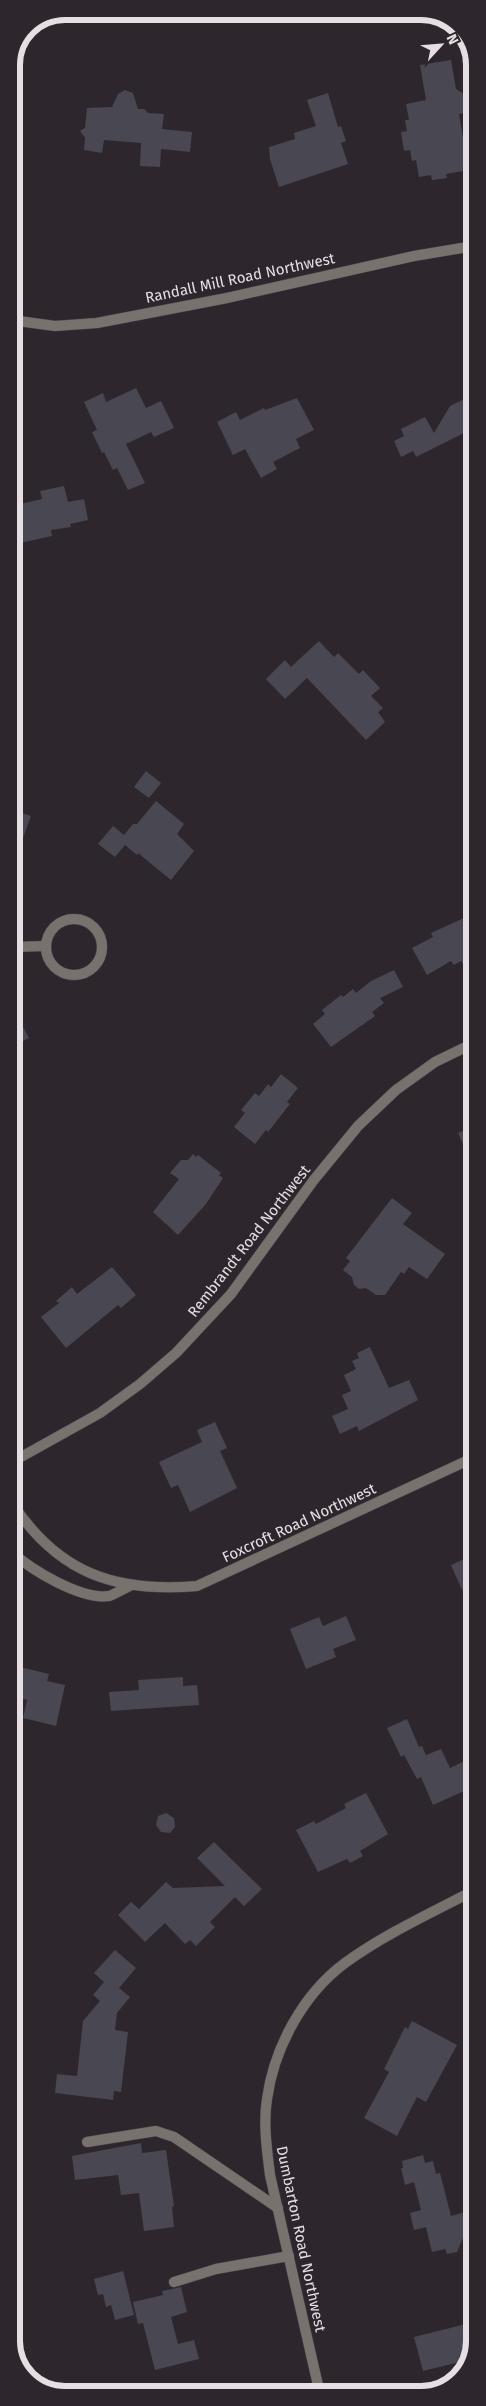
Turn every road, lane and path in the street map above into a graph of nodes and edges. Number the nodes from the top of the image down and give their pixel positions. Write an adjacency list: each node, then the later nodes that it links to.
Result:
1 (466, 247): 2 (street, Randall Mill Road Northwest)
2 (20, 321)
3 (46, 946): 3 (street); 4 (street)
4 (20, 947)
5 (466, 1047): 6 (street, Rembrandt Road Northwest)
6 (20, 1458)
7 (466, 1461): 10 (street, Foxcroft Road Northwest)
8 (20, 1516): 10 (street, Foxcroft Road Northwest)
9 (20, 1558): 10 (street, Foxcroft Road Northwest)
10 (130, 1586)
11 (466, 1895): 13 (street, Dumbarton Road Northwest)
12 (87, 2142): 13 (street)
13 (278, 2208): 14 (street, Dumbarton Road Northwest)
14 (288, 2256): 15 (street); 16 (street, Dumbarton Road Northwest)
15 (174, 2282)
16 (318, 2386)

